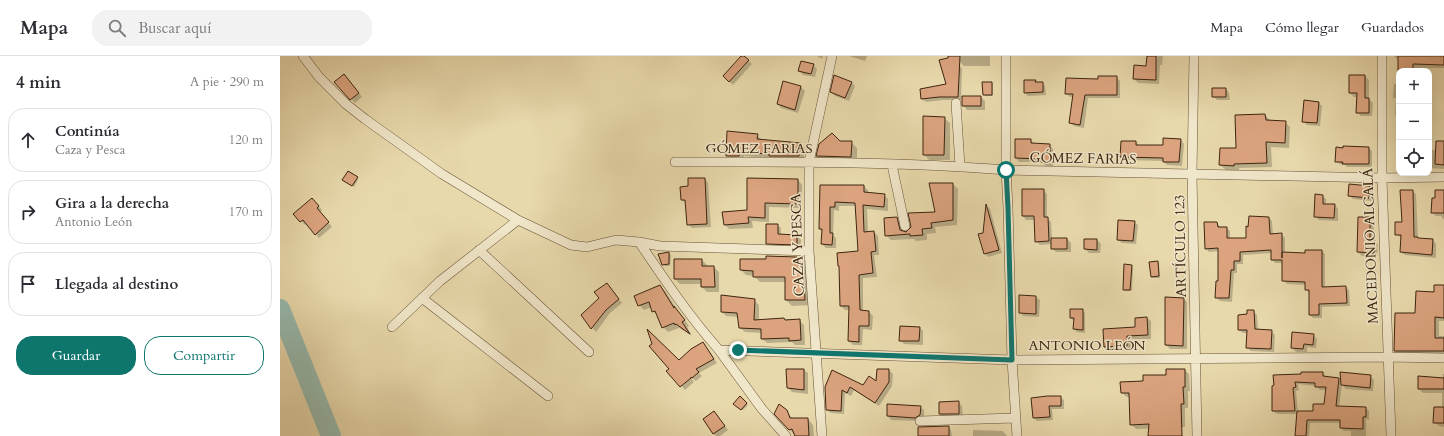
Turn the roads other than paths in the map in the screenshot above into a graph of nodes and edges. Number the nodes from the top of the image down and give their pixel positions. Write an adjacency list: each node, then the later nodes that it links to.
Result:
1 (303, 56): 15 (street)
2 (832, 56): 8 (street, CAZA Y PESCA)
3 (1006, 56): 11 (street)
4 (1194, 56): 12 (street, ARTÍCULO 123)
5 (1382, 56): 14 (street, MACEDONIO ALCALÁ)
6 (956, 103): 10 (street)
7 (675, 162): 8 (street, GÓMEZ FARIAS)
8 (809, 162): 9 (street, GÓMEZ FARIAS); 19 (street, CAZA Y PESCA)
9 (892, 165): 10 (street, GÓMEZ FARIAS); 16 (street)
10 (960, 166): 11 (street, GÓMEZ FARIAS)
11 (1006, 170): 12 (street, GÓMEZ FARIAS); 28 (street)
12 (1192, 174): 14 (street, GÓMEZ FARIAS); 26 (street, ARTÍCULO 123)
13 (1444, 177): 14 (street, GÓMEZ FARIAS)
14 (1382, 178): 25 (street, MACEDONIO ALCALÁ)
15 (518, 220): 17 (street); 18 (street)
16 (905, 226)
17 (639, 242): 19 (street); 22 (street)
18 (479, 250): 20 (street); 23 (street)
19 (809, 251): 24 (street, CAZA Y PESCA)
20 (422, 298): 21 (street); 29 (street)
21 (392, 327)
22 (719, 350): 24 (street, ANTONIO LEÓN); 32 (street)
23 (589, 352)
24 (816, 352): 28 (street, ANTONIO LEÓN); 33 (street, CAZA Y PESCA)
25 (1388, 357): 26 (street, ANTONIO LEÓN); 27 (street, ANTONIO LEÓN); 36 (street, MACEDONIO ALCALÁ)
26 (1196, 358): 28 (street, ANTONIO LEÓN); 35 (street, ARTÍCULO 123)
27 (1444, 358)
28 (1012, 360): 30 (street)
29 (548, 396)
30 (1015, 418): 31 (street); 34 (street)
31 (920, 421)
32 (786, 436)
33 (822, 436)
34 (1017, 436)
35 (1197, 436)
36 (1391, 436)

